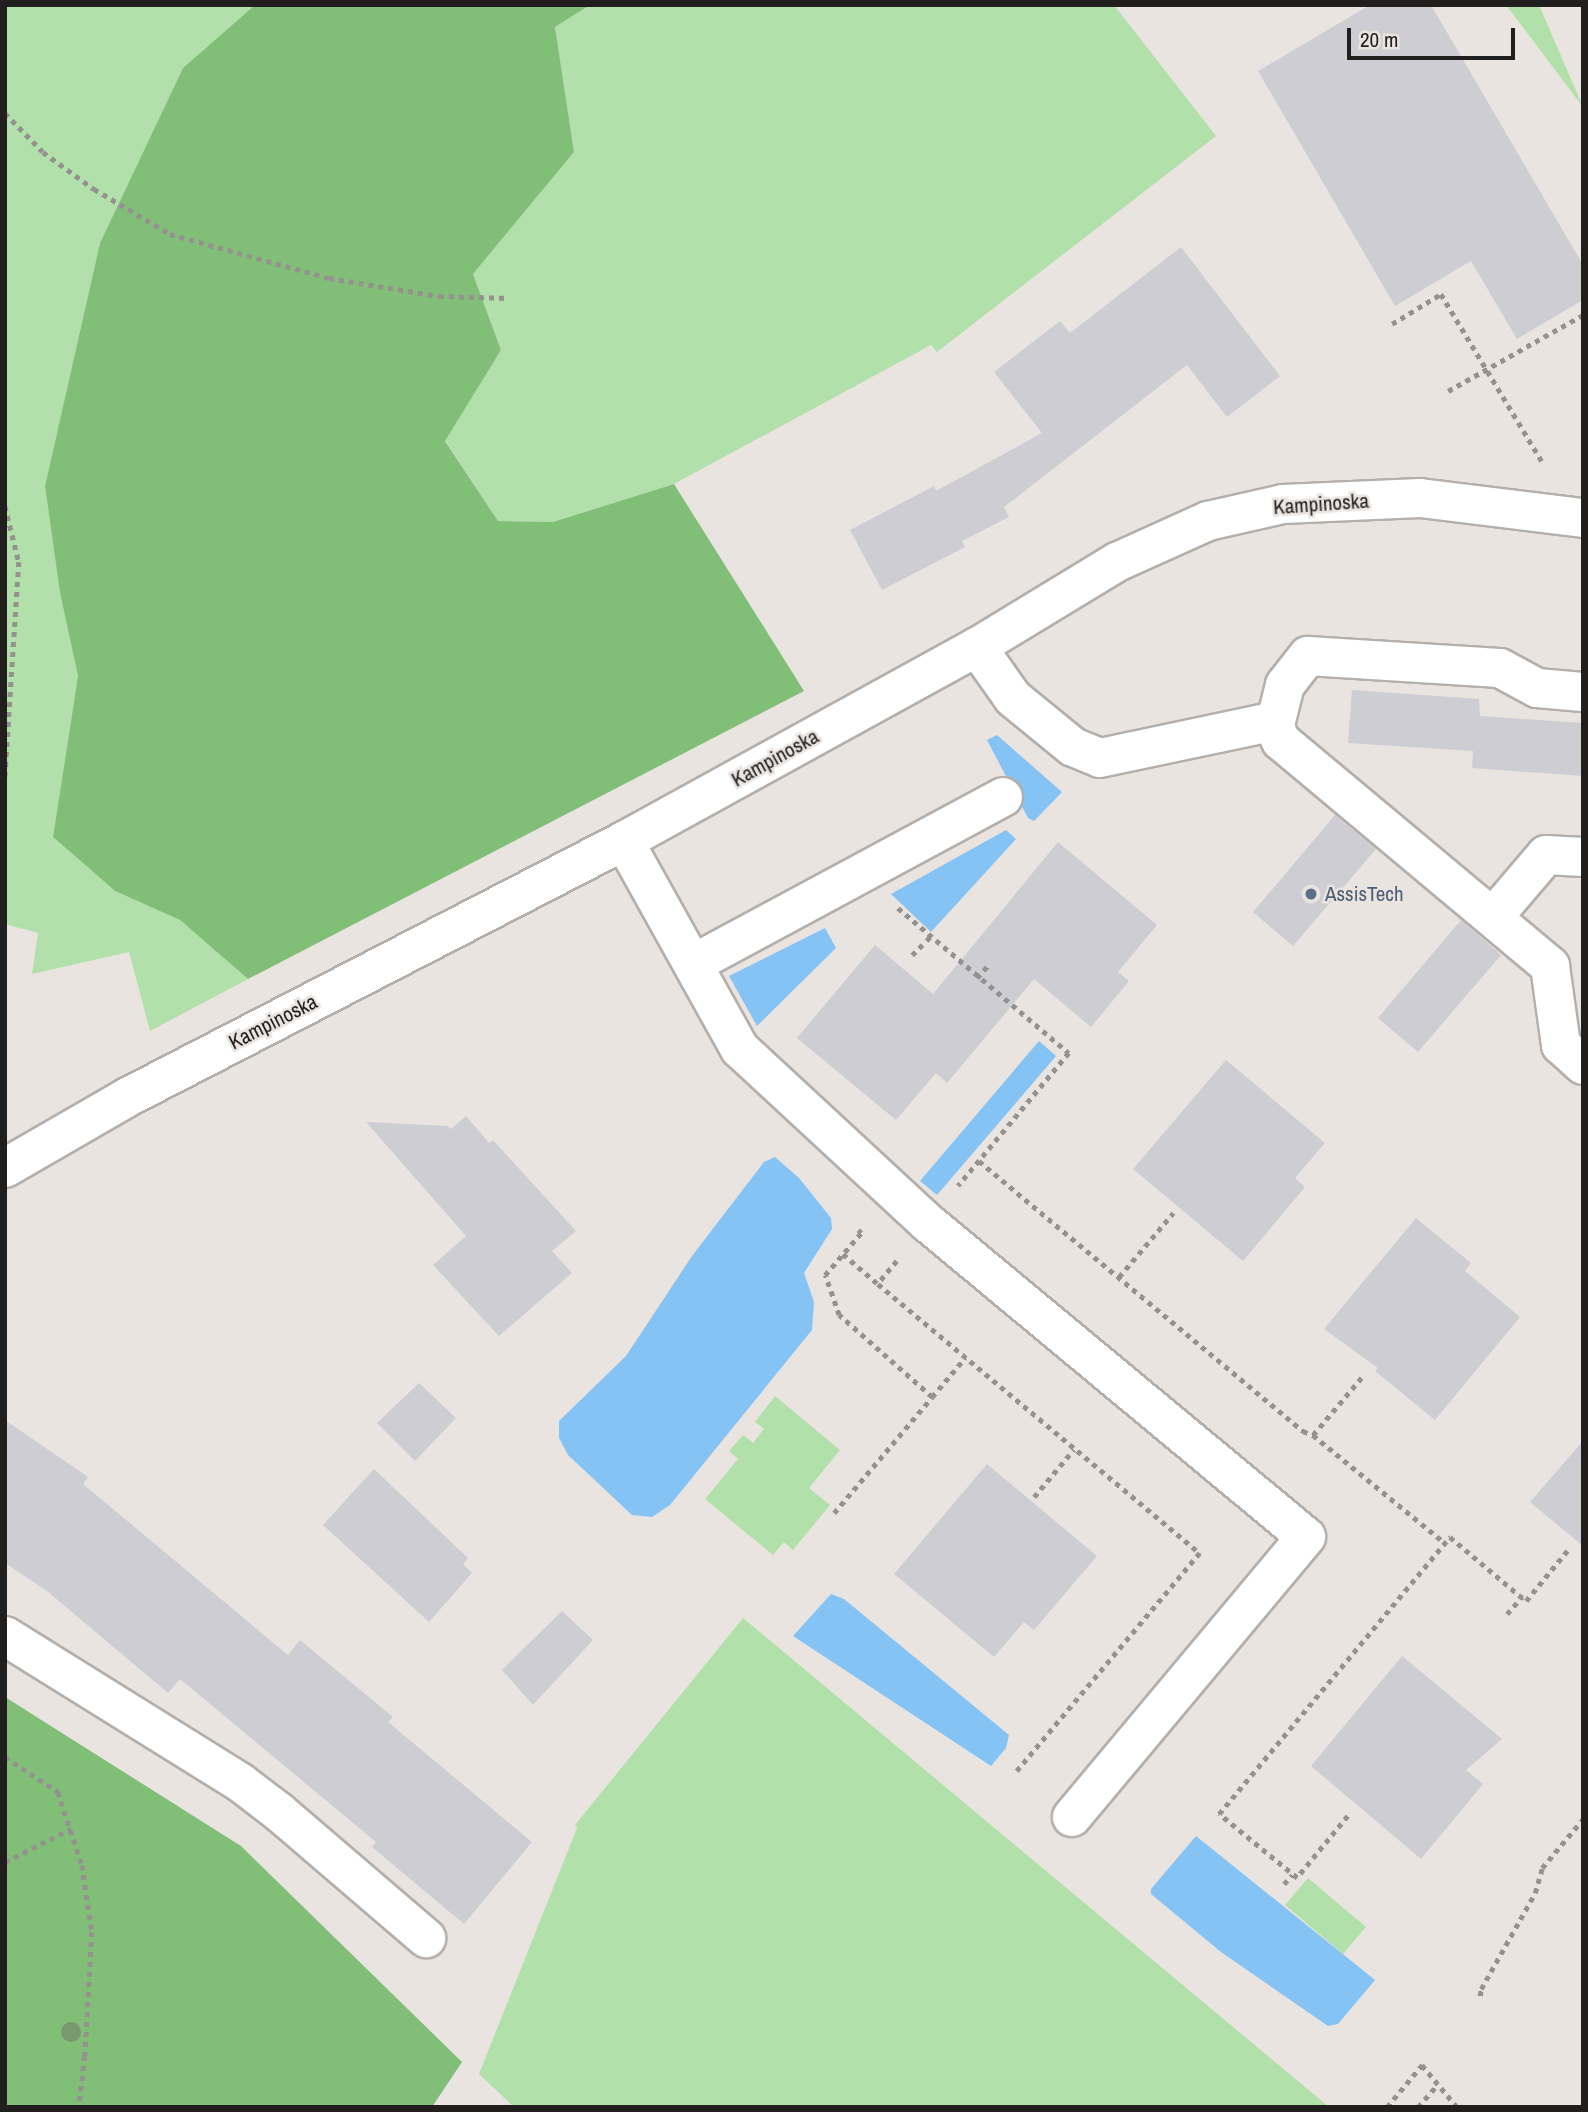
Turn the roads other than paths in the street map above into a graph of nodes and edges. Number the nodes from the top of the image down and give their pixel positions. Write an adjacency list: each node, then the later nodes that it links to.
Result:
1 (1583, 518): 2 (street, Kampinoska)
2 (977, 646): 4 (street); 6 (street, Kampinoska)
3 (1583, 692): 4 (street)
4 (1276, 722): 8 (street)
5 (1003, 797): 9 (street)
6 (624, 841): 9 (street); 11 (street, Kampinoska)
7 (1583, 857): 8 (street)
8 (1494, 916): 10 (street)
9 (693, 964): 13 (street)
10 (1583, 1065)
11 (5, 1168)
12 (5, 1636): 14 (street)
13 (1072, 1817)
14 (426, 1938)

